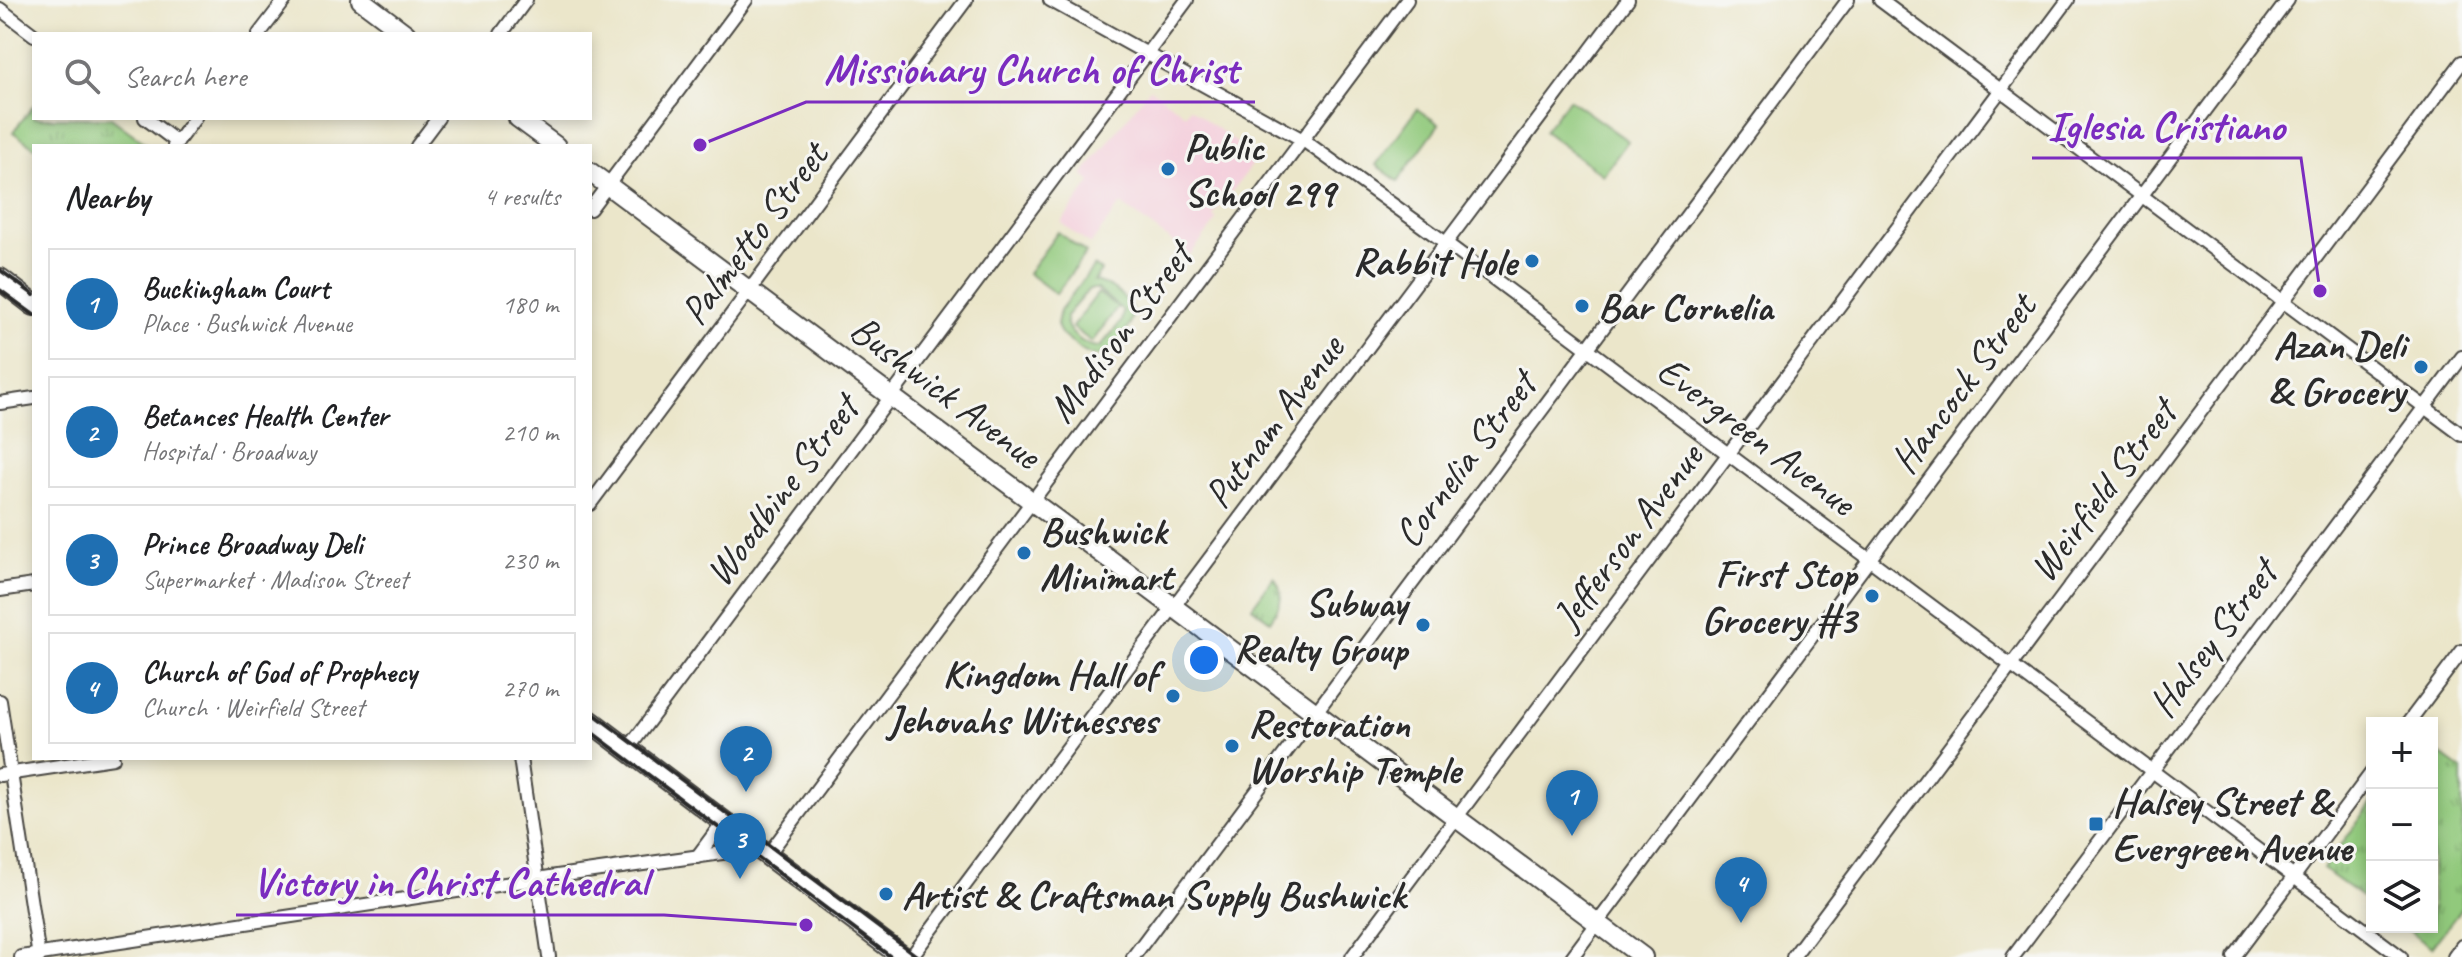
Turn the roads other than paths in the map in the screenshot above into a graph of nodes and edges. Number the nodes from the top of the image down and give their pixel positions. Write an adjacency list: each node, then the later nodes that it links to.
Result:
1 (285, 0): 15 (street)
2 (361, 0): 16 (main road)
3 (526, 0): 17 (street)
4 (746, 0): 31 (street)
5 (966, 0): 36 (street, Palmetto Street)
6 (1050, 0): 19 (street, Evergreen Avenue)
7 (1187, 0): 19 (street, Woodbine Street)
8 (1407, 0): 26 (street, Madison Street)
9 (1628, 0): 34 (street, Putnam Avenue)
10 (1848, 0): 39 (street, Cornelia Street)
11 (1880, 0): 21 (street)
12 (2068, 0): 21 (street, Jefferson Avenue)
13 (2288, 0): 32 (street, Hancock Street)
14 (0, 9): 18 (street)
15 (261, 32)
16 (403, 32)
17 (502, 32)
18 (32, 33)
19 (1147, 53): 26 (street, Evergreen Avenue); 41 (street, Woodbine Street)
20 (2462, 62): 37 (street, Weirfield Street)
21 (2001, 90): 32 (street); 46 (street, Jefferson Avenue)
22 (147, 120): 27 (street)
23 (194, 120): 27 (street)
24 (436, 120): 28 (street)
25 (521, 120): 29 (main road)
26 (1303, 140): 34 (street, Evergreen Avenue); 48 (street, Madison Street)
27 (176, 144)
28 (418, 144)
29 (553, 144)
30 (592, 173): 31 (main road, Bushwick Avenue)
31 (608, 185): 33 (street); 36 (main road, Bushwick Avenue)
32 (2142, 196): 37 (street); 49 (street, Hancock Street)
33 (592, 206)
34 (1446, 243): 39 (street, Evergreen Avenue); 52 (street, Putnam Avenue)
35 (0, 279): 38 (main road)
36 (749, 290): 41 (main road, Bushwick Avenue); 47 (street, Palmetto Street)
37 (2283, 301): 44 (street); 54 (street, Weirfield Street)
38 (32, 303)
39 (1587, 348): 46 (street, Evergreen Avenue); 56 (street, Cornelia Street)
40 (2462, 357): 44 (street, Halsey Street)
41 (891, 395): 48 (main road, Bushwick Avenue); 59 (street, Woodbine Street)
42 (32, 398): 43 (street)
43 (0, 403)
44 (2424, 407): 45 (street); 62 (street, Halsey Street)
45 (2462, 435)
46 (1728, 454): 49 (street, Evergreen Avenue); 65 (street, Jefferson Avenue)
47 (592, 501)
48 (1033, 501): 52 (main road, Bushwick Avenue); 67 (street, Madison Street)
49 (1870, 560): 54 (street, Evergreen Avenue); 71 (street, Hancock Street)
50 (32, 585): 51 (street)
51 (0, 590)
52 (1174, 607): 56 (main road, Bushwick Avenue); 77 (street, Putnam Avenue)
53 (2462, 651): 57 (street)
54 (2011, 666): 62 (street, Evergreen Avenue); 82 (street, Weirfield Street)
55 (0, 701): 63 (street)
56 (1315, 713): 65 (main road, Bushwick Avenue); 78 (street, Cornelia Street)
57 (2412, 717)
58 (592, 722): 59 (main road)
59 (628, 749): 66 (main road)
60 (100, 760): 63 (street)
61 (520, 760): 70 (street)
62 (2152, 771): 69 (street, Evergreen Avenue); 83 (street, Halsey Street)
63 (6, 774): 73 (street)
64 (2366, 780): 69 (street)
65 (1456, 818): 71 (main road, Bushwick Avenue); 79 (street, Jefferson Avenue)
66 (723, 822): 67 (main road); 68 (street)
67 (762, 852): 68 (street); 76 (main road)
68 (697, 857): 70 (street)
69 (2294, 877): 84 (street); 85 (street, Evergreen Avenue)
70 (538, 879): 73 (street); 75 (street)
71 (1597, 923): 80 (street, Hancock Street); 81 (main road, Bushwick Avenue)
72 (2462, 946): 86 (street)
73 (38, 956): 74 (street)
74 (21, 957)
75 (549, 957)
76 (903, 957)
77 (911, 957)
78 (1133, 957)
79 (1352, 957)
80 (1572, 957)
81 (1643, 957)
82 (1793, 957)
83 (2013, 957)
84 (2234, 957)
85 (2401, 957)
86 (2454, 957)

